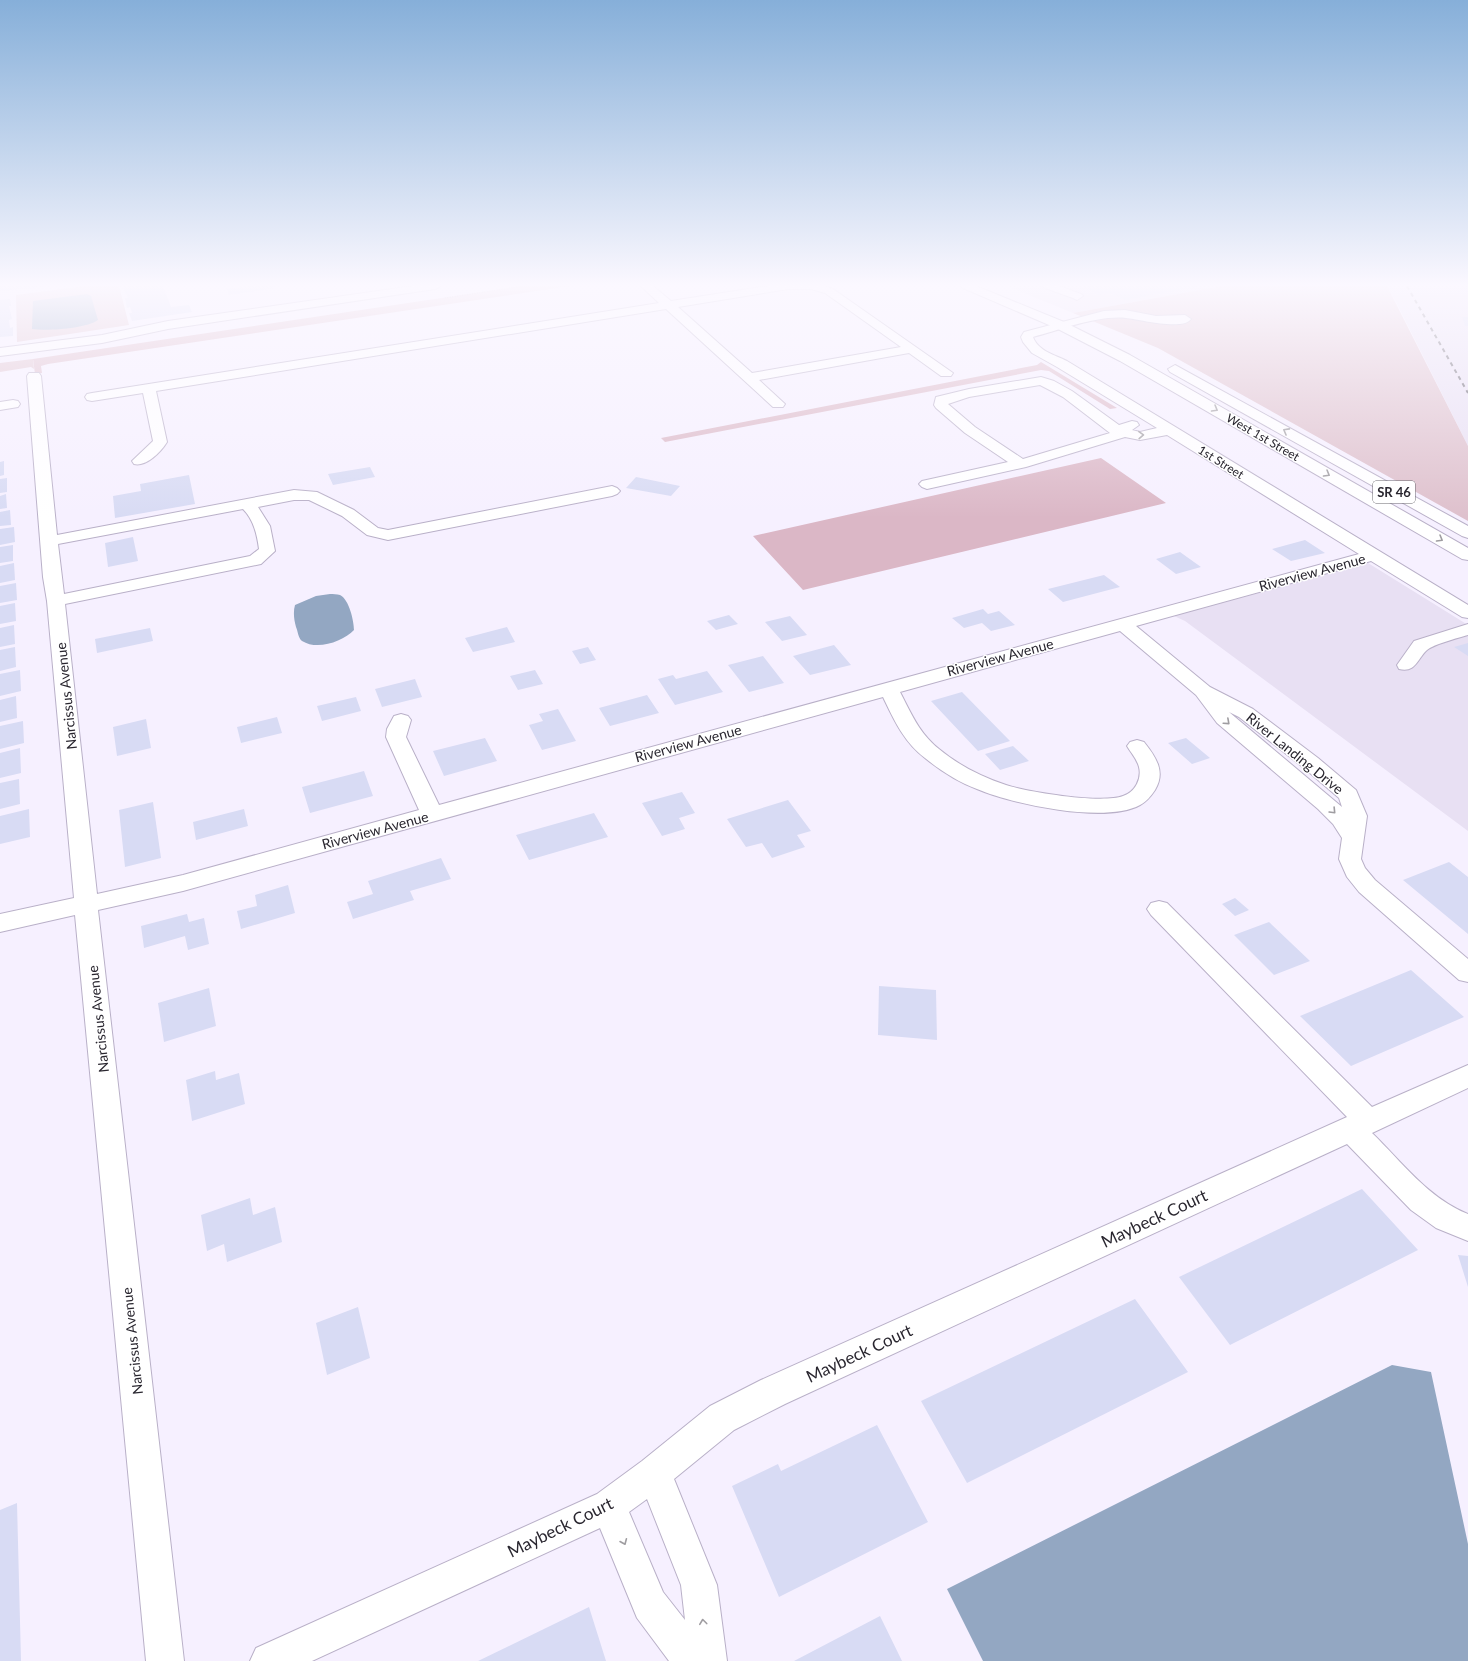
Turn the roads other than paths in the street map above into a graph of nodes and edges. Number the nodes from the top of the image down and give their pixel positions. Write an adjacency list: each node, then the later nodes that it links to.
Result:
1 (303, 364): 11 (street)
2 (733, 364): 10 (street)
3 (830, 364): 10 (street)
4 (933, 364): 8 (street)
5 (1061, 364): 14 (street, 1st Street)
6 (1136, 364): 25 (street, West 1st Street / SR 46, one-way to 25)
7 (1166, 364): 22 (street, West 1st Street / SR 46, one-way to 7)
8 (946, 373)
9 (34, 376): 23 (street, Narcissus Avenue)
10 (749, 378): 13 (street)
11 (149, 388): 12 (street); 17 (street)
12 (92, 397)
13 (778, 404)
14 (1153, 420): 15 (street, 1st Street); 16 (street)
15 (1170, 430): 16 (street, one-way to 15); 24 (street, 1st Street)
16 (1121, 434): 18 (street); 18 (street)
17 (139, 461)
18 (1021, 464): 19 (street)
19 (927, 484)
20 (612, 491): 21 (street)
21 (247, 504): 23 (street); 26 (street)
22 (1468, 533)
23 (50, 541): 26 (street, Narcissus Avenue)
24 (1373, 555): 27 (street, 1st Street); 28 (street, Riverview Avenue)
25 (1468, 555)
26 (56, 601): 39 (street, Narcissus Avenue)
27 (1468, 613)
28 (1122, 623): 31 (street, Riverview Avenue); 32 (street, River Landing Drive)
29 (1468, 629): 30 (street)
30 (1406, 665)
31 (888, 688): 34 (street); 37 (street, Riverview Avenue)
32 (1203, 691): 35 (street, River Landing Drive); 36 (street, River Landing Drive, one-way to 36)
33 (401, 720): 37 (street)
34 (1136, 746)
35 (1311, 763): 36 (street); 38 (street, River Landing Drive)
36 (1287, 771): 38 (street, River Landing Drive, one-way to 38)
37 (432, 814): 39 (street, Riverview Avenue)
38 (1352, 837): 42 (street, River Landing Drive)
39 (86, 904): 41 (street, Riverview Avenue); 48 (street, Narcissus Avenue)
40 (1160, 909): 44 (street)
41 (0, 923)
42 (1468, 973)
43 (1468, 1076): 44 (street, Maybeck Court)
44 (1358, 1124): 45 (street); 46 (street, Maybeck Court)
45 (1468, 1228)
46 (654, 1473): 47 (street, Maybeck Court); 51 (street, one-way to 46)
47 (609, 1506): 49 (street, Maybeck Court); 50 (street, one-way to 50)
48 (165, 1661)
49 (269, 1661)
50 (692, 1661)
51 (708, 1661)

